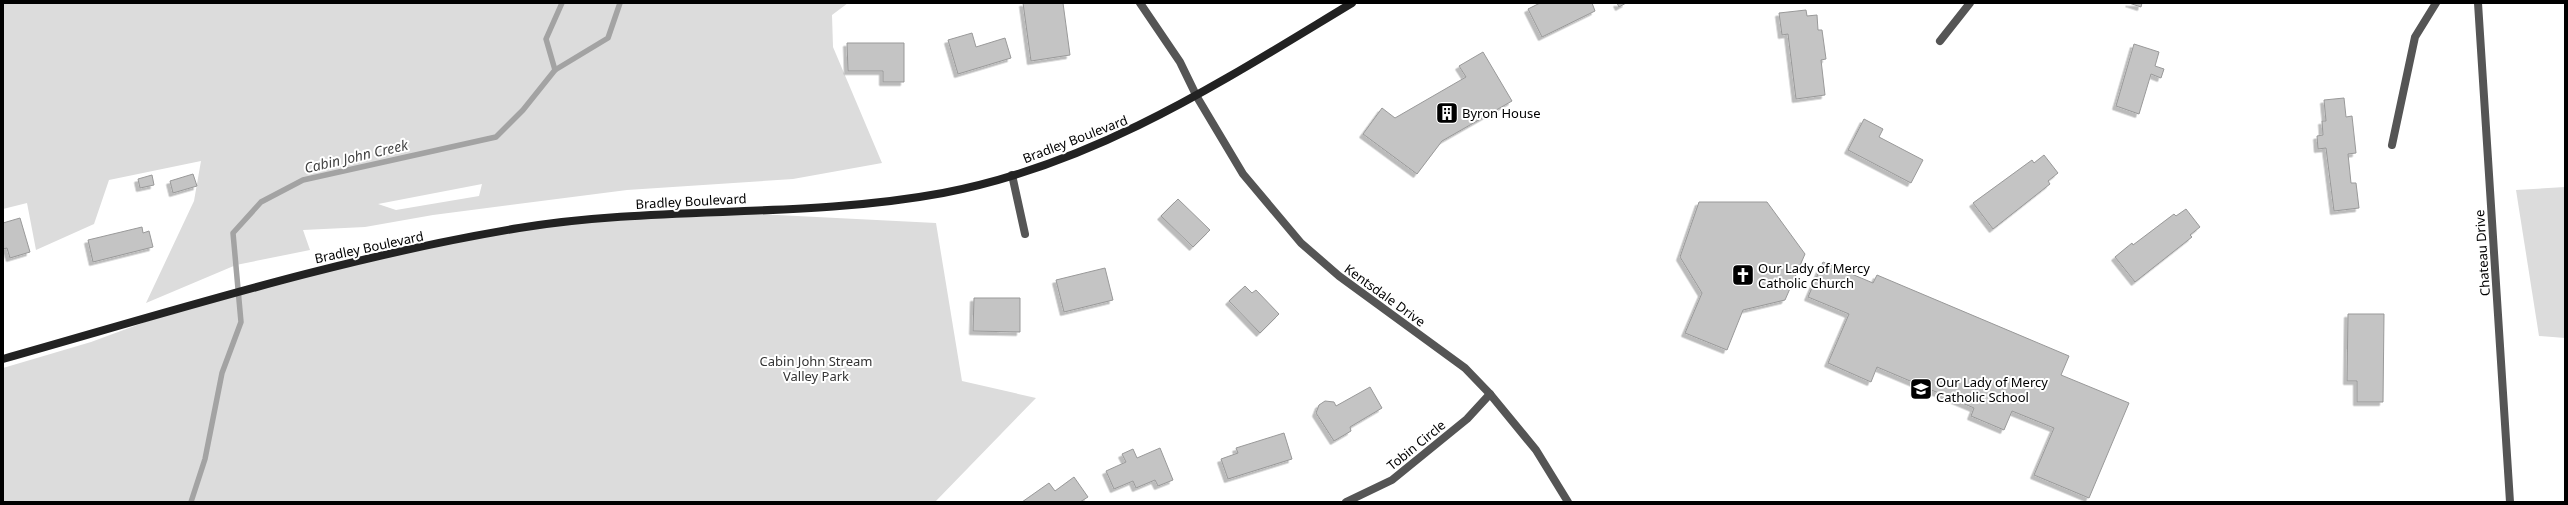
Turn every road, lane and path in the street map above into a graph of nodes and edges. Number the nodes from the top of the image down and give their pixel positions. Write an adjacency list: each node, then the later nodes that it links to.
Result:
1 (1140, 3): 7 (street, Kentsdale Drive)
2 (1352, 3): 7 (main road, Bradley Boulevard)
3 (1970, 3): 6 (street)
4 (2436, 3): 8 (street)
5 (2478, 3): 15 (street, Chateau Drive)
6 (1940, 41)
7 (1197, 96): 9 (main road, Bradley Boulevard); 12 (street, Kentsdale Drive)
8 (2392, 145)
9 (1012, 175): 10 (street); 11 (main road, Bradley Boulevard)
10 (1025, 234)
11 (3, 359)
12 (1490, 394): 13 (street, Tobin Circle); 14 (street, Kentsdale Drive)
13 (1346, 502)
14 (1568, 502)
15 (2510, 502)

